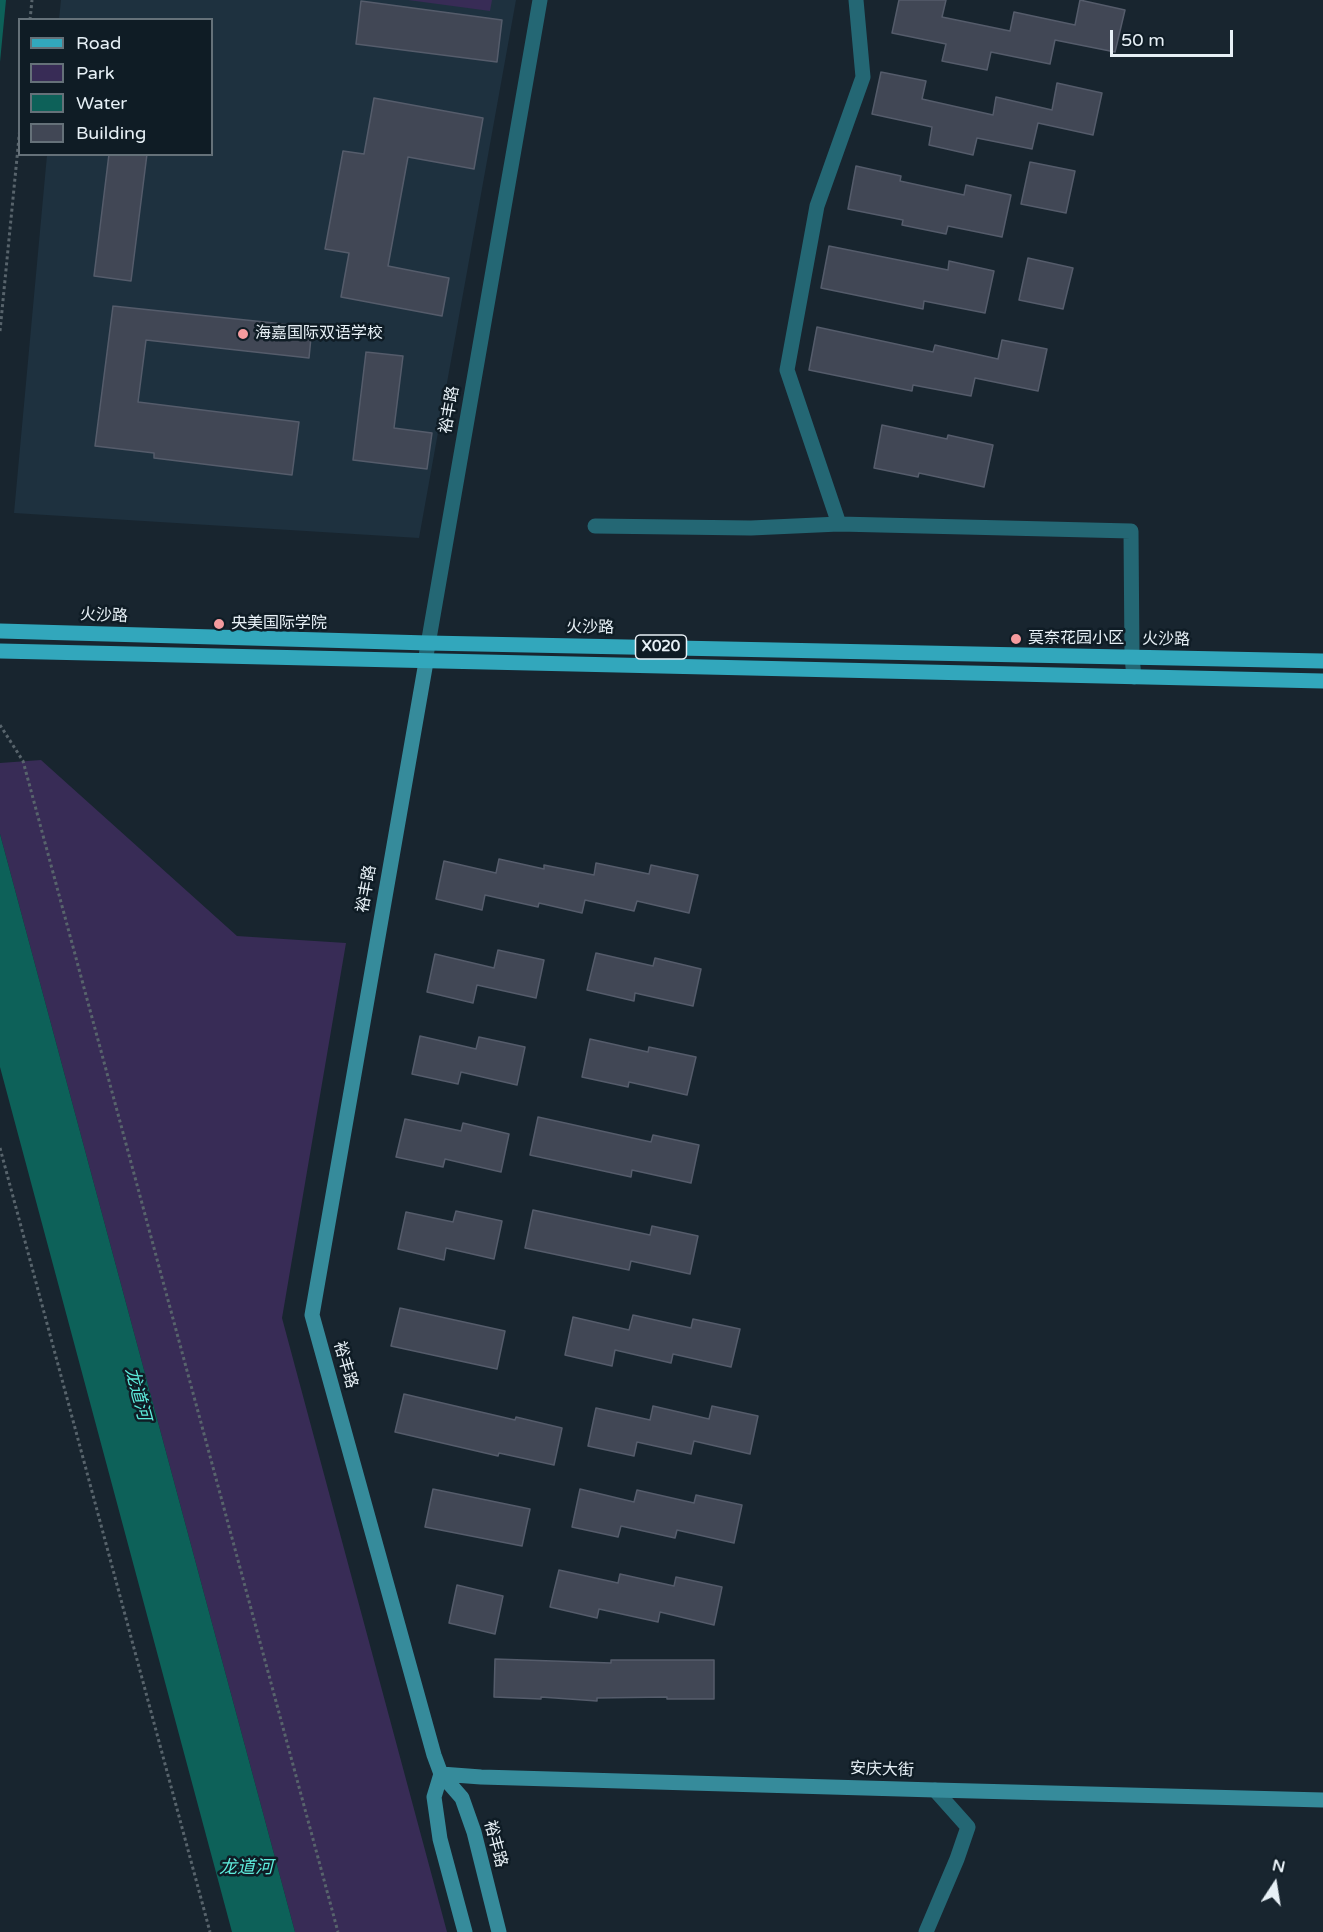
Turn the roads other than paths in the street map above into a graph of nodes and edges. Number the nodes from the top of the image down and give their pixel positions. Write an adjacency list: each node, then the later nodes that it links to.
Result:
1 (540, 0): 6 (street, 裕丰路)
2 (856, 0): 3 (street)
3 (839, 524): 4 (street); 8 (street)
4 (595, 526)
5 (0, 631): 6 (main road, 火沙路 / X020)
6 (428, 643): 8 (main road, 火沙路 / X020); 10 (street, 裕丰路)
7 (0, 651): 10 (main road, X020)
8 (1132, 657): 9 (main road, 火沙路 / X020); 11 (street)
9 (1323, 661)
10 (426, 662): 11 (main road, X020); 13 (street, 裕丰路)
11 (1134, 677): 12 (main road, X020)
12 (1323, 681)
13 (441, 1774): 14 (street, 安庆大街); 16 (street, 裕丰路); 17 (street, 裕丰路)
14 (934, 1790): 15 (street, 安庆大街); 18 (street)
15 (1323, 1800)
16 (465, 1932)
17 (499, 1932)
18 (926, 1932)

